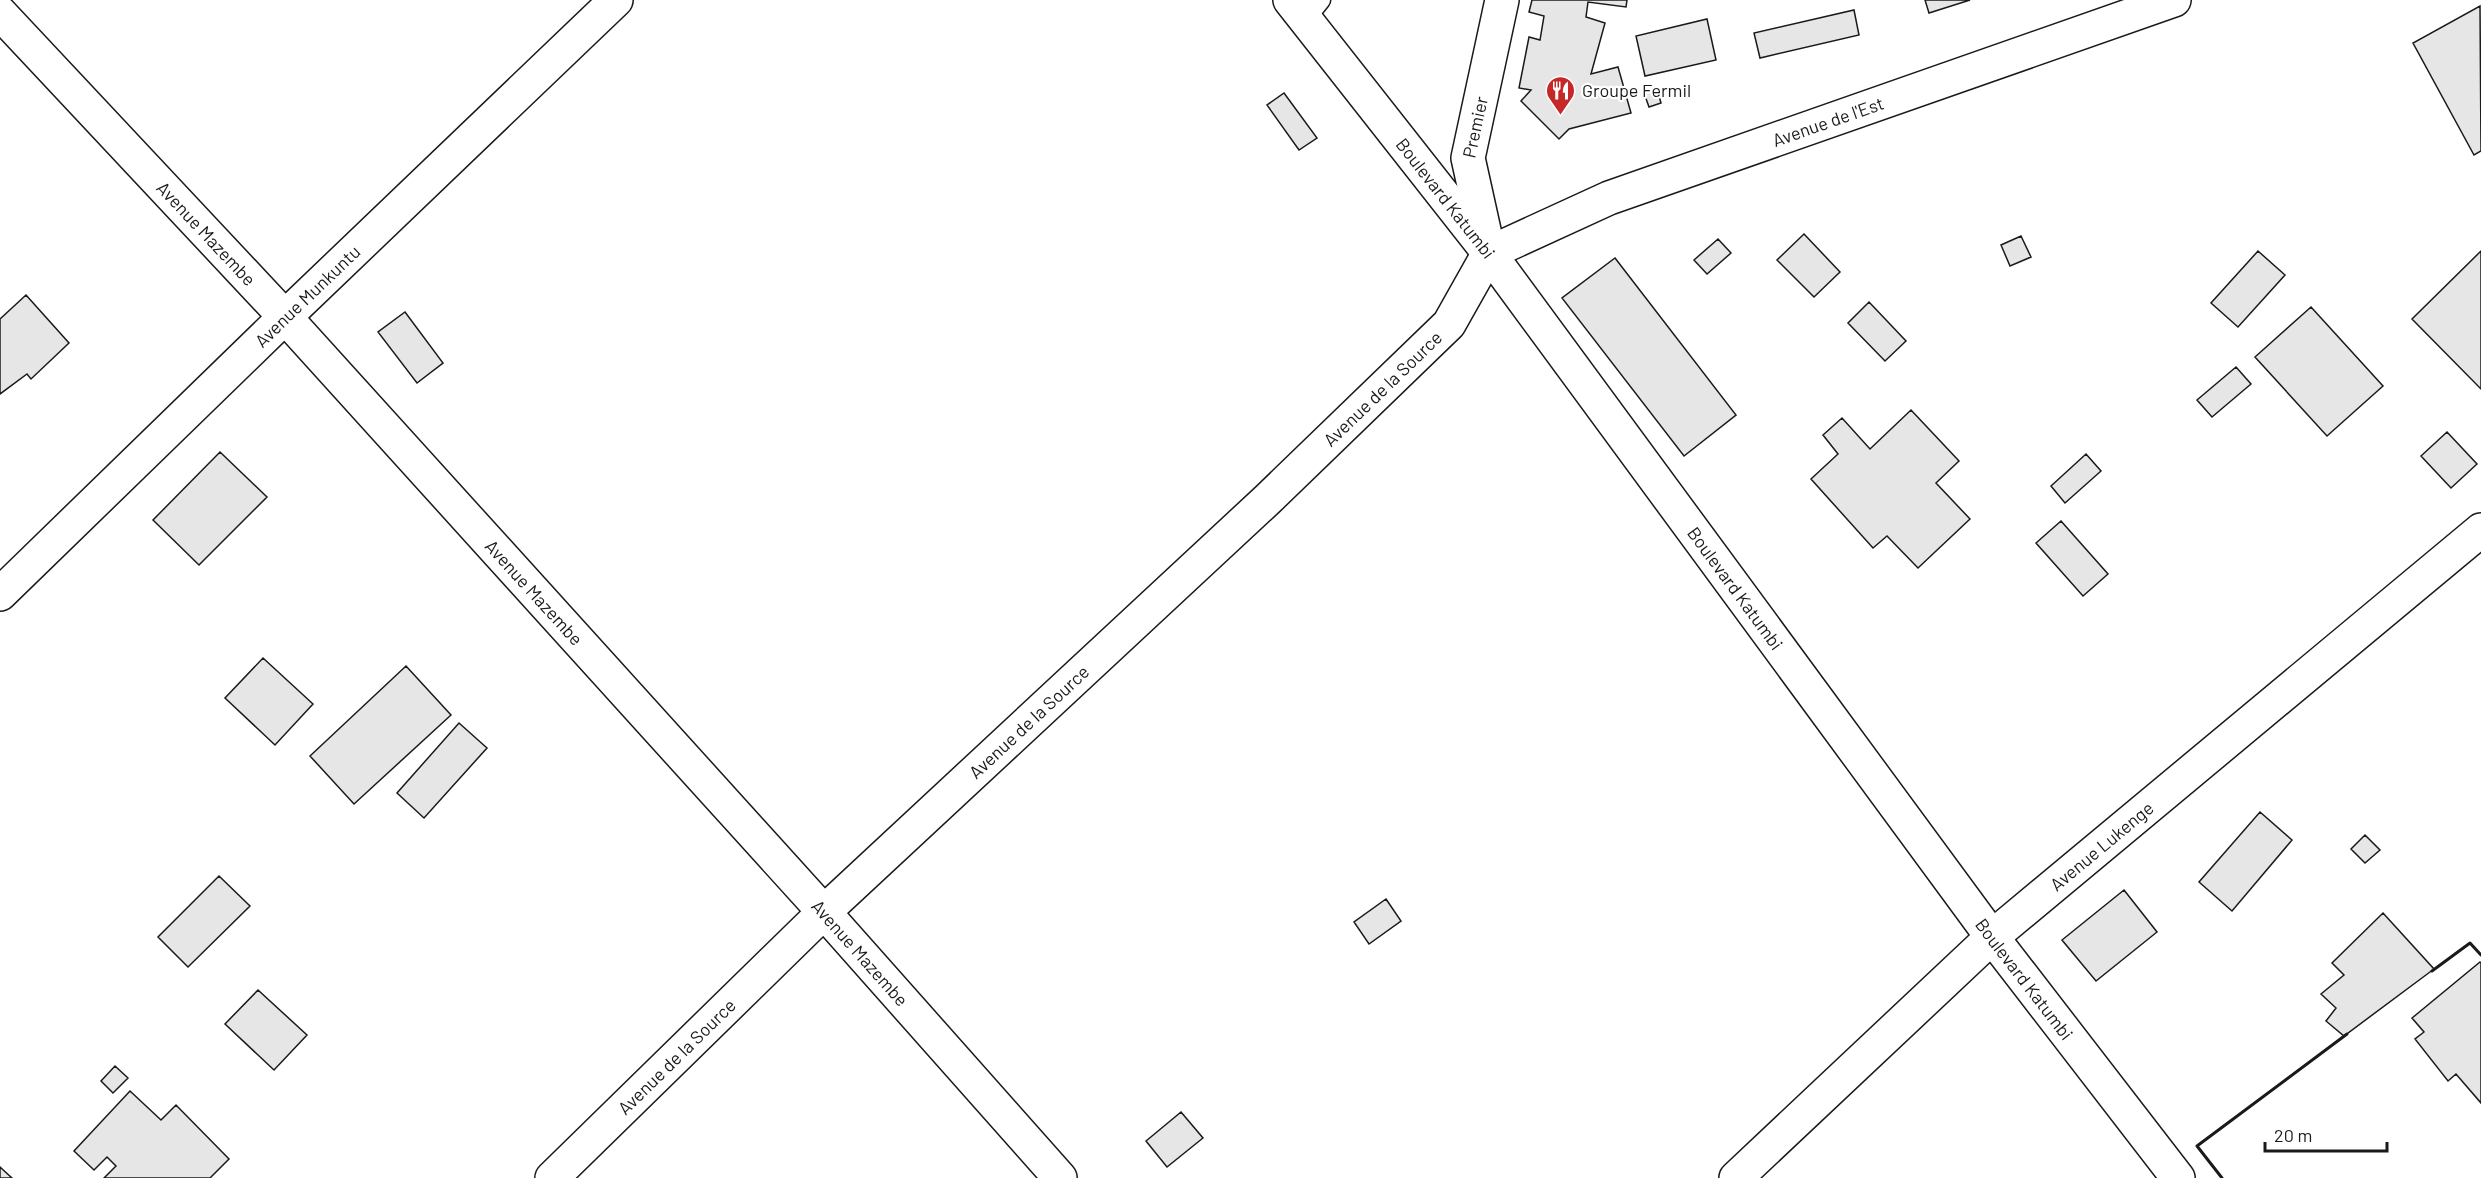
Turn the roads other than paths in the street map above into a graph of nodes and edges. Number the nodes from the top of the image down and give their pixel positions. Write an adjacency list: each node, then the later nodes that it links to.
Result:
1 (616, 0): 7 (street, Avenue Munkuntu)
2 (2174, 0): 6 (street, Avenue de l'Est)
3 (1501, 1): 6 (street, Premier)
4 (1305, 6): 6 (street, Boulevard Katumbi)
5 (0, 13): 7 (street, Avenue Mazembe)
6 (1489, 253): 10 (street, Avenue de la Source); 11 (street, Boulevard Katumbi)
7 (285, 317): 9 (street, Avenue Munkuntu); 10 (street, Avenue Mazembe)
8 (2481, 530): 11 (street, Avenue Lukenge)
9 (0, 594)
10 (824, 912): 12 (street, Avenue de la Source); 13 (street, Avenue Mazembe)
11 (1992, 937): 14 (street, Avenue Lukenge); 15 (street, Boulevard Katumbi)
12 (552, 1178)
13 (1060, 1178)
14 (1736, 1178)
15 (2178, 1178)

